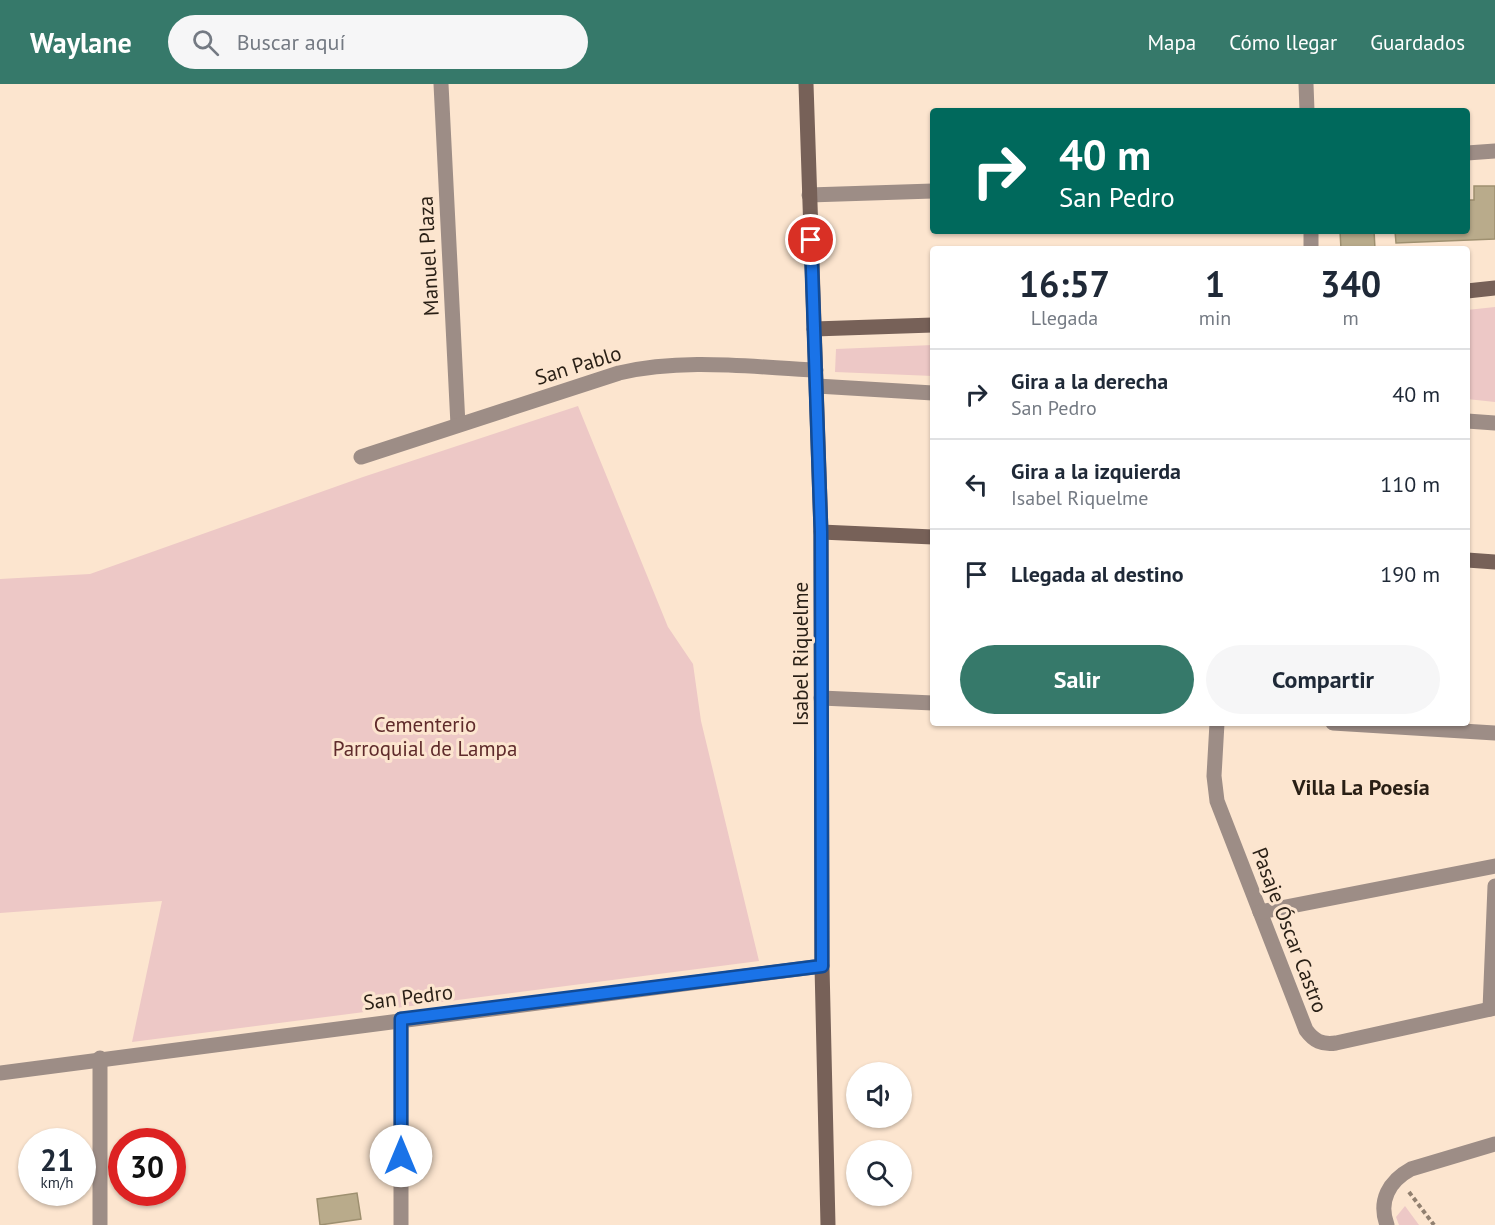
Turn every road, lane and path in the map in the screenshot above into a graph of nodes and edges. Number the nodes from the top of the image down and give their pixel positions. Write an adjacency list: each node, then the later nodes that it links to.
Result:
1 (441, 84): 18 (street, Manuel Plaza)
2 (806, 84): 8 (street, Isabel Riquelme)
3 (1306, 84): 4 (street)
4 (1307, 108)
5 (1495, 151): 6 (street)
6 (1470, 153)
7 (930, 191): 8 (street)
8 (809, 195): 12 (street, Isabel Riquelme)
9 (1495, 288): 10 (street)
10 (1470, 291)
11 (930, 325): 12 (street)
12 (814, 329): 13 (street, Isabel Riquelme)
13 (816, 370): 14 (street, Isabel Riquelme); 18 (street, San Pablo)
14 (817, 386): 15 (street); 20 (street, Isabel Riquelme)
15 (930, 393)
16 (1470, 421): 17 (street)
17 (1495, 423)
18 (458, 425): 19 (street, San Pablo)
19 (361, 457)
20 (821, 532): 21 (street); 24 (street, Isabel Riquelme)
21 (930, 537)
22 (1470, 560): 23 (street)
23 (1495, 562)
24 (821, 698): 25 (street); 32 (street, Isabel Riquelme)
25 (930, 703)
26 (1217, 726): 31 (street, Pasaje Óscar Castro)
27 (1382, 726): 28 (street)
28 (1495, 733)
29 (1495, 866): 31 (street)
30 (1495, 886): 33 (street)
31 (1260, 912): 33 (street, Pasaje Óscar Castro)
32 (822, 966): 34 (street, San Pedro); 41 (street, Isabel Riquelme)
33 (1492, 1009)
34 (401, 1019): 35 (street, San Pedro); 40 (street)
35 (100, 1058): 36 (street, San Pedro); 39 (street)
36 (0, 1073)
37 (1495, 1144): 38 (street)
38 (1398, 1178): 42 (street); 43 (path)
39 (100, 1225)
40 (401, 1225)
41 (828, 1225)
42 (1387, 1225)
43 (1434, 1225)

